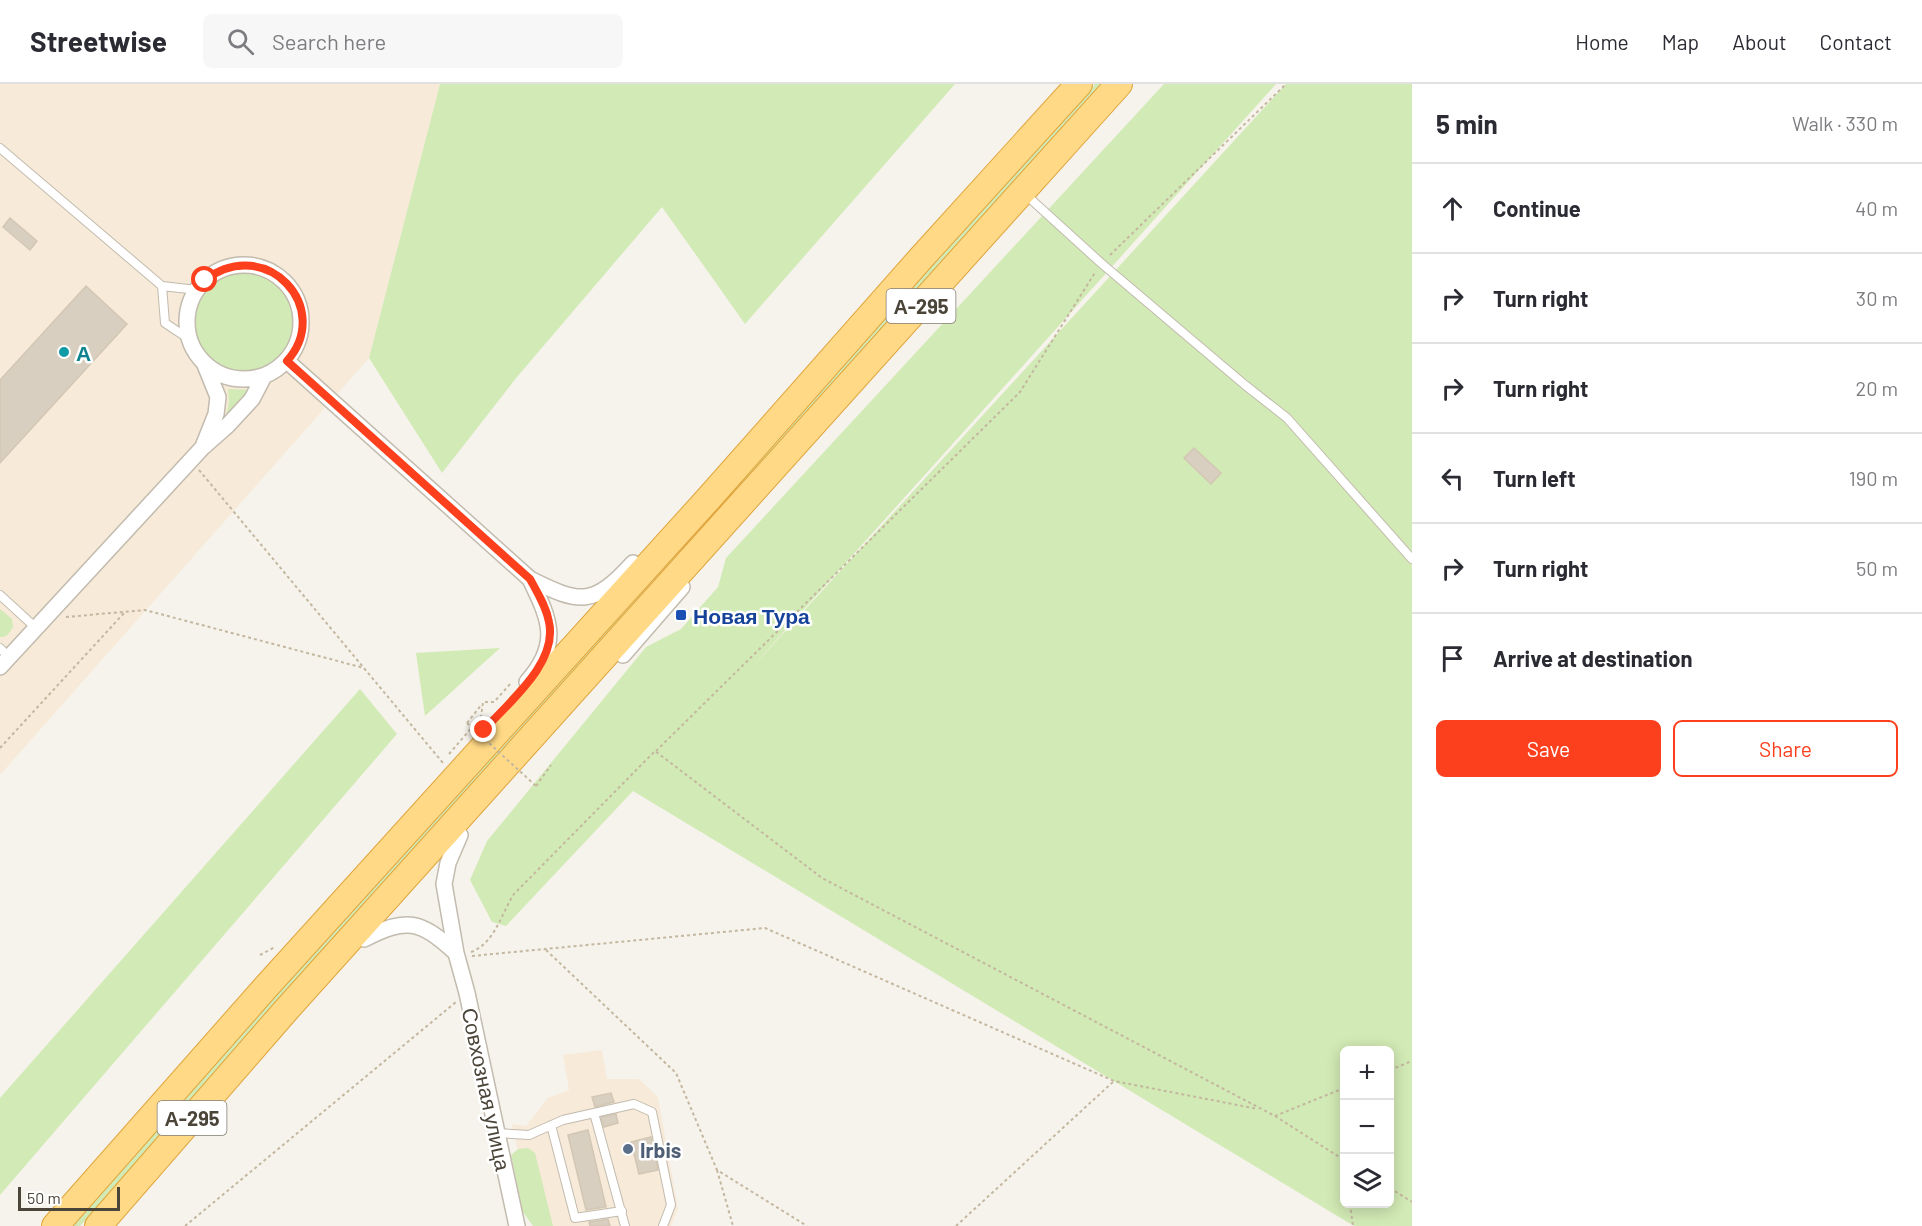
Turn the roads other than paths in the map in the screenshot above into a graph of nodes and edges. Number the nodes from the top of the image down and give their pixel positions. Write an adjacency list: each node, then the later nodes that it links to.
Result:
1 (1079, 84): 12 (highway, А-295)
2 (1119, 84): 4 (highway, А-295)
3 (0, 148): 5 (lane)
4 (1023, 192): 13 (highway, А-295); 14 (lane)
5 (162, 286): 6 (lane); 7 (lane)
6 (196, 290): 7 (street); 8 (street)
7 (189, 339): 9 (street)
8 (287, 361): 10 (street); 15 (street)
9 (205, 365): 10 (street); 11 (street)
10 (264, 376): 11 (street)
11 (203, 447): 17 (street)
12 (709, 498): 15 (street); 19 (highway, А-295)
13 (722, 527): 20 (street, А-295); 23 (highway, А-295)
14 (1412, 560)
15 (530, 579): 19 (street)
16 (0, 595): 17 (lane)
17 (40, 623): 18 (street)
18 (3, 658)
19 (451, 769): 29 (highway, А-295)
20 (460, 835): 21 (street, А-295); 22 (street, Совхозная улица)
21 (364, 939): 22 (street); 23 (street, А-295)
22 (456, 955): 26 (street, Совхозная улица)
23 (287, 1009): 30 (highway, А-295)
24 (594, 1113): 25 (lane); 27 (lane); 32 (lane)
25 (551, 1125): 26 (lane); 27 (lane)
26 (497, 1133): 28 (street, Совхозная улица)
27 (622, 1210): 31 (lane)
28 (519, 1224)
29 (55, 1226)
30 (98, 1226)
31 (625, 1226)
32 (663, 1226)

